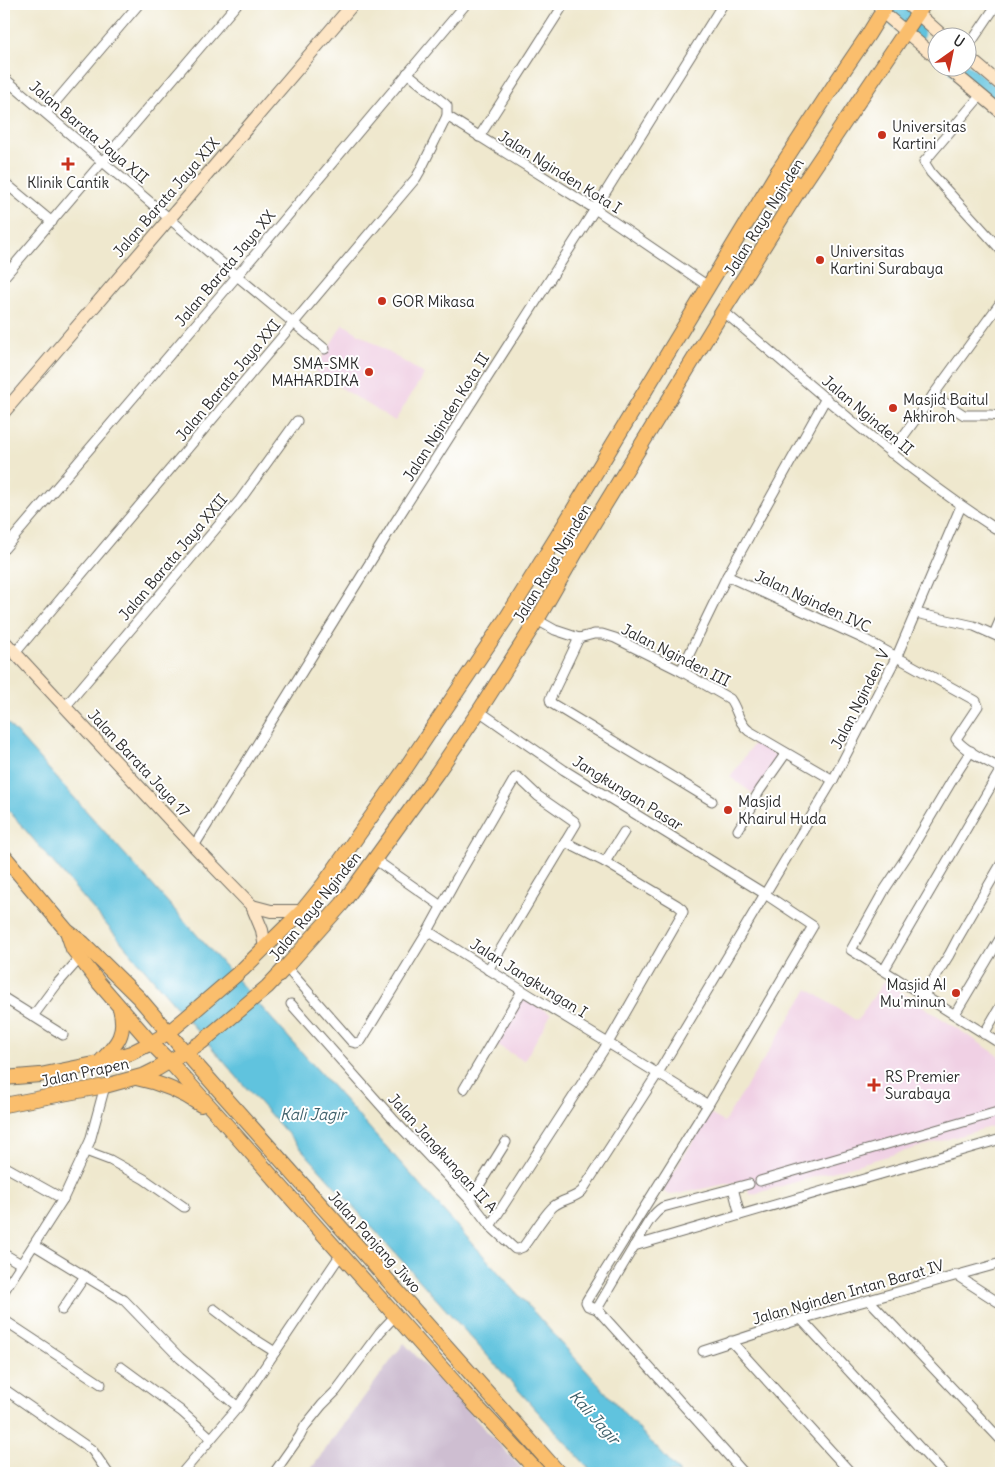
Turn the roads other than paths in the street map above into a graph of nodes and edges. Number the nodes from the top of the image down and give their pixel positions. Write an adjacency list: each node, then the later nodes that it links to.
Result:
1 (139, 4): 20 (street)
2 (237, 4): 23 (street)
3 (353, 4): 28 (street, Jalan Barata Jaya XIX)
4 (466, 4): 14 (street, Jalan Barata Jaya XX)
5 (564, 4): 22 (street)
6 (722, 4): 27 (street, Jalan Nginden Kota II)
7 (997, 4): 11 (street)
8 (882, 6): 9 (street); 24 (main road, Jalan Raya Nginden)
9 (912, 16): 10 (street); 12 (street); 26 (main road, Jalan Raya Nginden)
10 (931, 28)
11 (978, 32)
12 (928, 42)
13 (978, 65): 17 (street)
14 (407, 73): 21 (street, Jalan Nginden Kota I); 31 (street, Jalan Barata Jaya XX)
15 (4, 78): 20 (street, Jalan Barata Jaya XII)
16 (960, 78): 18 (street)
17 (1001, 85)
18 (981, 95): 19 (street); 30 (street)
19 (1001, 112)
20 (46, 113): 23 (street, Jalan Barata Jaya XII)
21 (447, 116): 22 (street, Jalan Nginden Kota I); 36 (street, Jalan Barata Jaya XXI)
22 (479, 137): 27 (street, Jalan Nginden Kota I)
23 (103, 162): 28 (street, Jalan Barata Jaya XII); 29 (street)
24 (778, 171): 26 (main road); 33 (main road, Jalan Raya Nginden)
25 (4, 182): 29 (street)
26 (801, 187): 35 (main road, Jalan Raya Nginden)
27 (594, 209): 33 (street, Jalan Nginden Kota I); 69 (street, Jalan Nginden Kota II)
28 (170, 218): 31 (street, Jalan Barata Jaya XII); 40 (street, Jalan Barata Jaya XIX)
29 (52, 222): 32 (street)
30 (1001, 250)
31 (237, 276): 36 (street, Jalan Barata Jaya XII); 48 (street, Jalan Barata Jaya XX)
32 (4, 277)
33 (708, 286): 46 (main road, Jalan Raya Nginden)
34 (1001, 302): 38 (street)
35 (723, 311): 39 (street, Jalan Nginden II); 47 (main road, Jalan Raya Nginden)
36 (294, 323): 37 (street, Jalan Barata Jaya XII); 56 (street, Jalan Barata Jaya XXI)
37 (325, 348)
38 (933, 395): 41 (street); 43 (street)
39 (826, 398): 43 (street, Jalan Nginden II); 49 (street)
40 (4, 412)
41 (1001, 416)
42 (296, 421): 59 (street, Jalan Barata Jaya XXII)
43 (891, 453): 44 (street, Jalan Nginden II)
44 (961, 506): 45 (street, Jalan Nginden II); 50 (street, Jalan Nginden V)
45 (1001, 532)
46 (558, 534): 47 (street); 77 (main road, Jalan Raya Nginden)
47 (579, 547): 52 (main road, Jalan Raya Nginden)
48 (4, 549)
49 (727, 576): 57 (street, Jalan Nginden IVC); 58 (street)
50 (916, 613): 53 (street); 57 (street, Jalan Nginden V)
51 (1001, 618): 53 (street)
52 (537, 620): 54 (street, Jalan Nginden III); 60 (main road, Jalan Raya Nginden)
53 (998, 636)
54 (579, 638): 58 (street, Jalan Nginden III); 65 (street)
55 (4, 641): 56 (street, Jalan Barata Jaya 17)
56 (15, 653): 59 (street, Jalan Barata Jaya 17)
57 (897, 656): 61 (street, Jalan Nginden IVC); 64 (street, Jalan Nginden V)
58 (681, 671): 62 (street, Jalan Nginden III)
59 (65, 707): 69 (street, Jalan Barata Jaya 17)
60 (479, 711): 71 (main road, Jalan Raya Nginden); 74 (street, Jangkungan Pasar)
61 (971, 751): 63 (street); 85 (street)
62 (786, 753): 64 (street, Jalan Nginden III); 66 (street)
63 (1001, 769): 85 (street)
64 (834, 780): 74 (street, Jalan Nginden V)
65 (712, 801)
66 (738, 830)
67 (624, 832): 72 (street)
68 (565, 842): 72 (street); 76 (street); 84 (street)
69 (194, 846): 75 (street, Jalan Barata Jaya 17)
70 (4, 856): 78 (main road)
71 (374, 859): 76 (street); 83 (main road, Jalan Raya Nginden)
72 (605, 862): 98 (street, Jalan Jangkungan II A)
73 (1001, 864): 87 (street)
74 (765, 894): 103 (street, Jalan Nginden V); 109 (street, Jangkungan Pasar)
75 (252, 906): 77 (street); 81 (street, Jalan Barata Jaya 17)
76 (441, 906): 79 (street)
77 (302, 912): 81 (main road, Jalan Raya Nginden)
78 (67, 931): 82 (main road); 94 (main road, Jalan Panjang Jiwo)
79 (428, 931): 83 (street); 84 (street, Jalan Jangkungan I)
80 (1001, 937): 92 (street)
81 (265, 948): 94 (main road, Jalan Raya Nginden)
82 (80, 958): 91 (main road); 93 (street)
83 (286, 968): 100 (main road, Jalan Raya Nginden)
84 (488, 970): 86 (street, Jalan Jangkungan I)
85 (884, 970): 87 (street)
86 (522, 991): 98 (street, Jalan Jangkungan I); 107 (street)
87 (924, 995): 92 (street)
88 (4, 998): 93 (street)
89 (291, 1004): 120 (street, Jalan Jangkungan II A)
90 (1001, 1005): 95 (street)
91 (120, 1007): 97 (main road); 102 (main road)
92 (955, 1014): 95 (street)
93 (33, 1016): 96 (street)
94 (169, 1032): 97 (main road, Jalan Raya Nginden); 100 (main road, Jalan Panjang Jiwo)
95 (984, 1034): 99 (street)
96 (62, 1035)
97 (151, 1043): 101 (main road); 102 (main road, Jalan Prapen)
98 (608, 1043): 103 (street, Jalan Jangkungan I); 123 (street, Jalan Jangkungan II A)
99 (1001, 1044)
100 (185, 1052): 101 (main road, Jalan Raya Nginden); 154 (main road, Jalan Panjang Jiwo)
101 (169, 1061): 105 (main road, Jalan Prapen); 111 (main road)
102 (99, 1063): 104 (main road, Jalan Prapen)
103 (658, 1073): 109 (street, Jalan Jangkungan I); 123 (street, Jalan Nginden V)
104 (4, 1078)
105 (136, 1078): 106 (main road, Jalan Prapen); 111 (main road)
106 (105, 1086): 108 (main road, Jalan Prapen); 114 (street)
107 (464, 1089)
108 (4, 1105)
109 (708, 1105): 136 (street)
110 (1001, 1111): 116 (street)
111 (222, 1120): 127 (main road)
112 (1001, 1139): 122 (street)
113 (506, 1142): 120 (street)
114 (86, 1151): 119 (street); 121 (street)
115 (4, 1166): 119 (street)
116 (760, 1181)
117 (749, 1184): 118 (street)
118 (733, 1188): 122 (street); 125 (street)
119 (62, 1200): 124 (street)
120 (470, 1200): 123 (street, Jalan Jangkungan II A)
121 (184, 1207)
122 (740, 1216): 125 (street)
123 (490, 1226)
124 (34, 1245): 129 (street); 131 (street)
125 (634, 1246): 136 (street)
126 (4, 1254): 129 (street)
127 (341, 1254): 138 (main road); 143 (street)
128 (1001, 1263): 130 (street, Jalan Nginden Intan Barat IV)
129 (21, 1264): 132 (street)
130 (956, 1275): 133 (street, Jalan Nginden Intan Barat IV); 134 (street)
131 (85, 1276): 137 (street); 147 (street)
132 (4, 1291)
133 (868, 1300): 139 (street, Jalan Nginden Intan Barat IV); 149 (street)
134 (1001, 1304)
135 (214, 1309): 143 (street)
136 (597, 1309): 155 (street)
137 (62, 1310)
138 (396, 1315): 152 (street); 153 (main road)
139 (800, 1319): 141 (street, Jalan Nginden Intan Barat IV); 157 (street)
140 (4, 1320): 145 (street)
141 (731, 1341): 142 (street, Jalan Nginden Intan Barat IV); 156 (street)
142 (703, 1351)
143 (274, 1352): 147 (street)
144 (121, 1367): 148 (street)
145 (101, 1384)
146 (4, 1390): 150 (street)
147 (238, 1407): 148 (street)
148 (211, 1438): 151 (street)
149 (1001, 1440)
150 (108, 1473)
151 (182, 1473)
152 (274, 1473)
153 (539, 1473)
154 (559, 1473)
155 (744, 1473)
156 (851, 1473)
157 (943, 1473)

